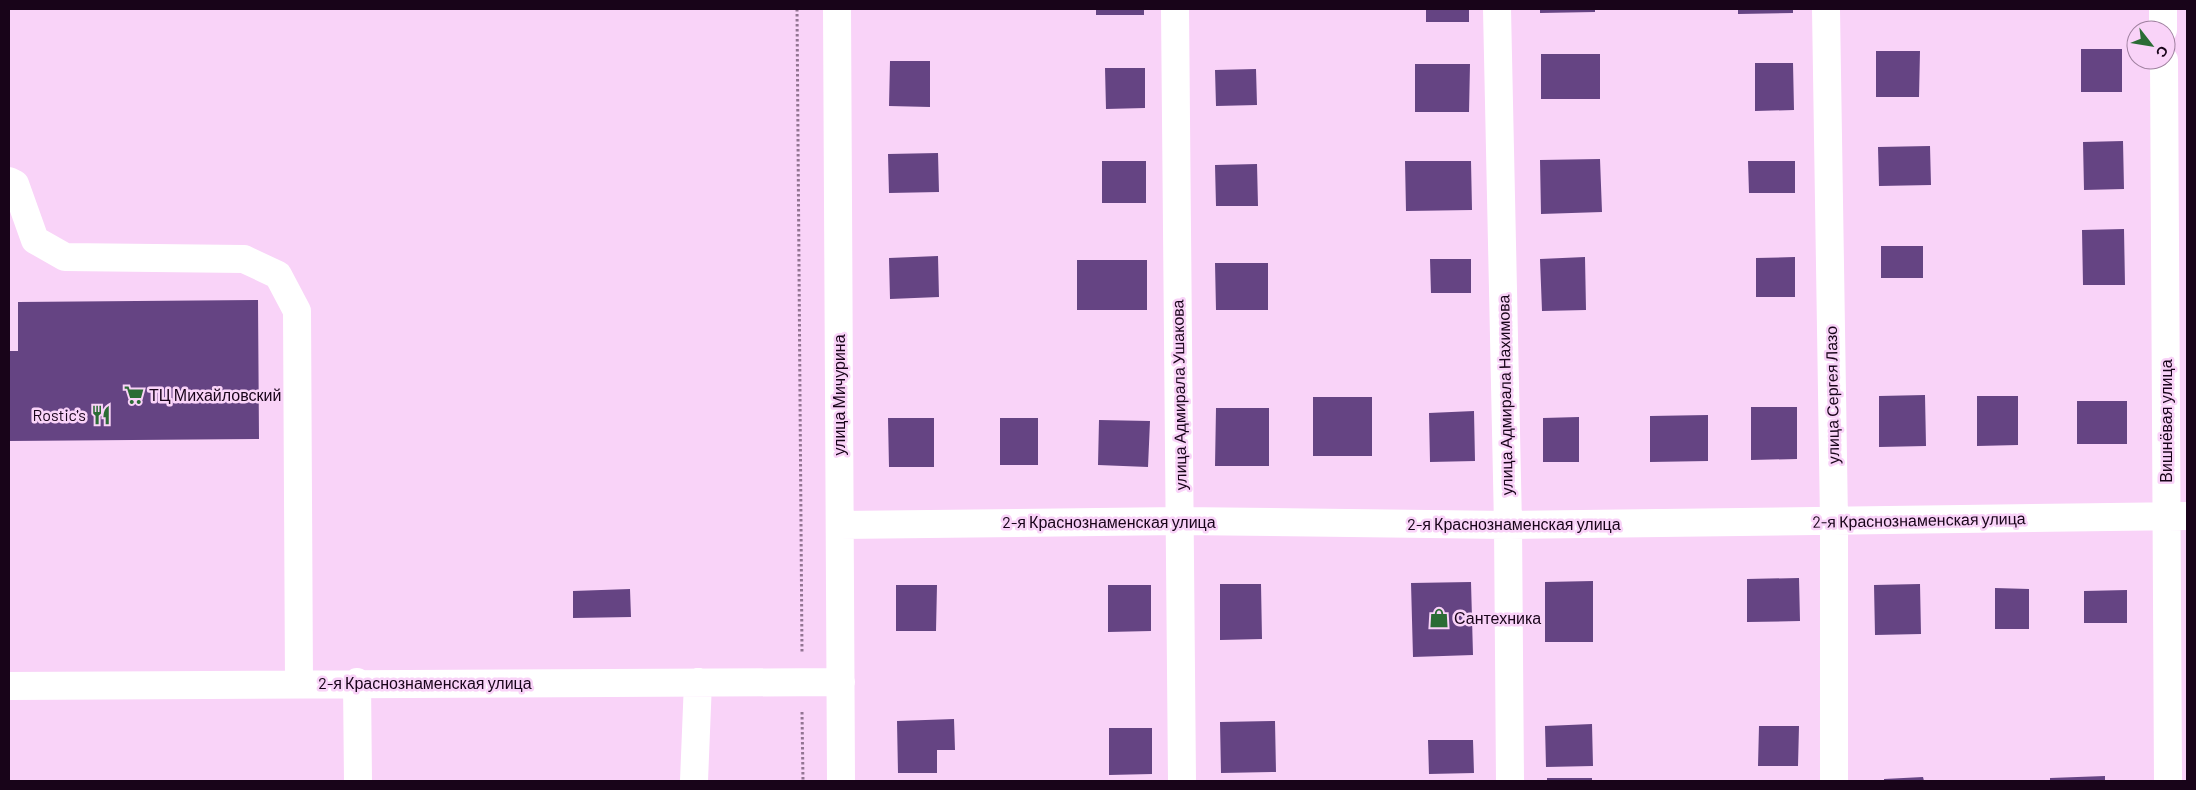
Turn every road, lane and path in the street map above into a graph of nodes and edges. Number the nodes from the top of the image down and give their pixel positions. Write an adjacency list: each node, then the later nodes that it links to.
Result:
1 (797, 9): 13 (path)
2 (837, 9): 11 (street, улица Мичурина)
3 (1175, 9): 9 (street, улица Адмирала Ушакова)
4 (1497, 9): 12 (street, улица Адмирала Нахимова)
5 (1826, 9): 10 (street, улица Сергея Лазо)
6 (2164, 70): 8 (street, Вишнёвая улица)
7 (9, 181): 17 (street)
8 (2177, 516): 10 (street, 2-я Краснознаменская улица); 26 (street, Вишнёвая улица)
9 (1180, 521): 11 (street, 2-я Краснознаменская улица); 12 (street, 2-я Краснознаменская улица); 23 (street, улица Адмирала Ушакова)
10 (1834, 521): 12 (street, 2-я Краснознаменская улица); 25 (street, улица Сергея Лазо)
11 (840, 525): 16 (street, улица Мичурина)
12 (1508, 525): 24 (street, улица Адмирала Нахимова)
13 (802, 681): 15 (street, 2-я Краснознаменская улица); 16 (street, 2-я Краснознаменская улица); 21 (path)
14 (358, 682): 15 (street, 2-я Краснознаменская улица); 17 (street, 2-я Краснознаменская улица); 19 (street)
15 (698, 682): 20 (street)
16 (841, 682): 22 (street, улица Мичурина)
17 (299, 683): 18 (street, 2-я Краснознаменская улица)
18 (9, 686)
19 (358, 781)
20 (694, 781)
21 (803, 781)
22 (841, 781)
23 (1182, 781)
24 (1510, 781)
25 (1834, 781)
26 (2168, 781)

